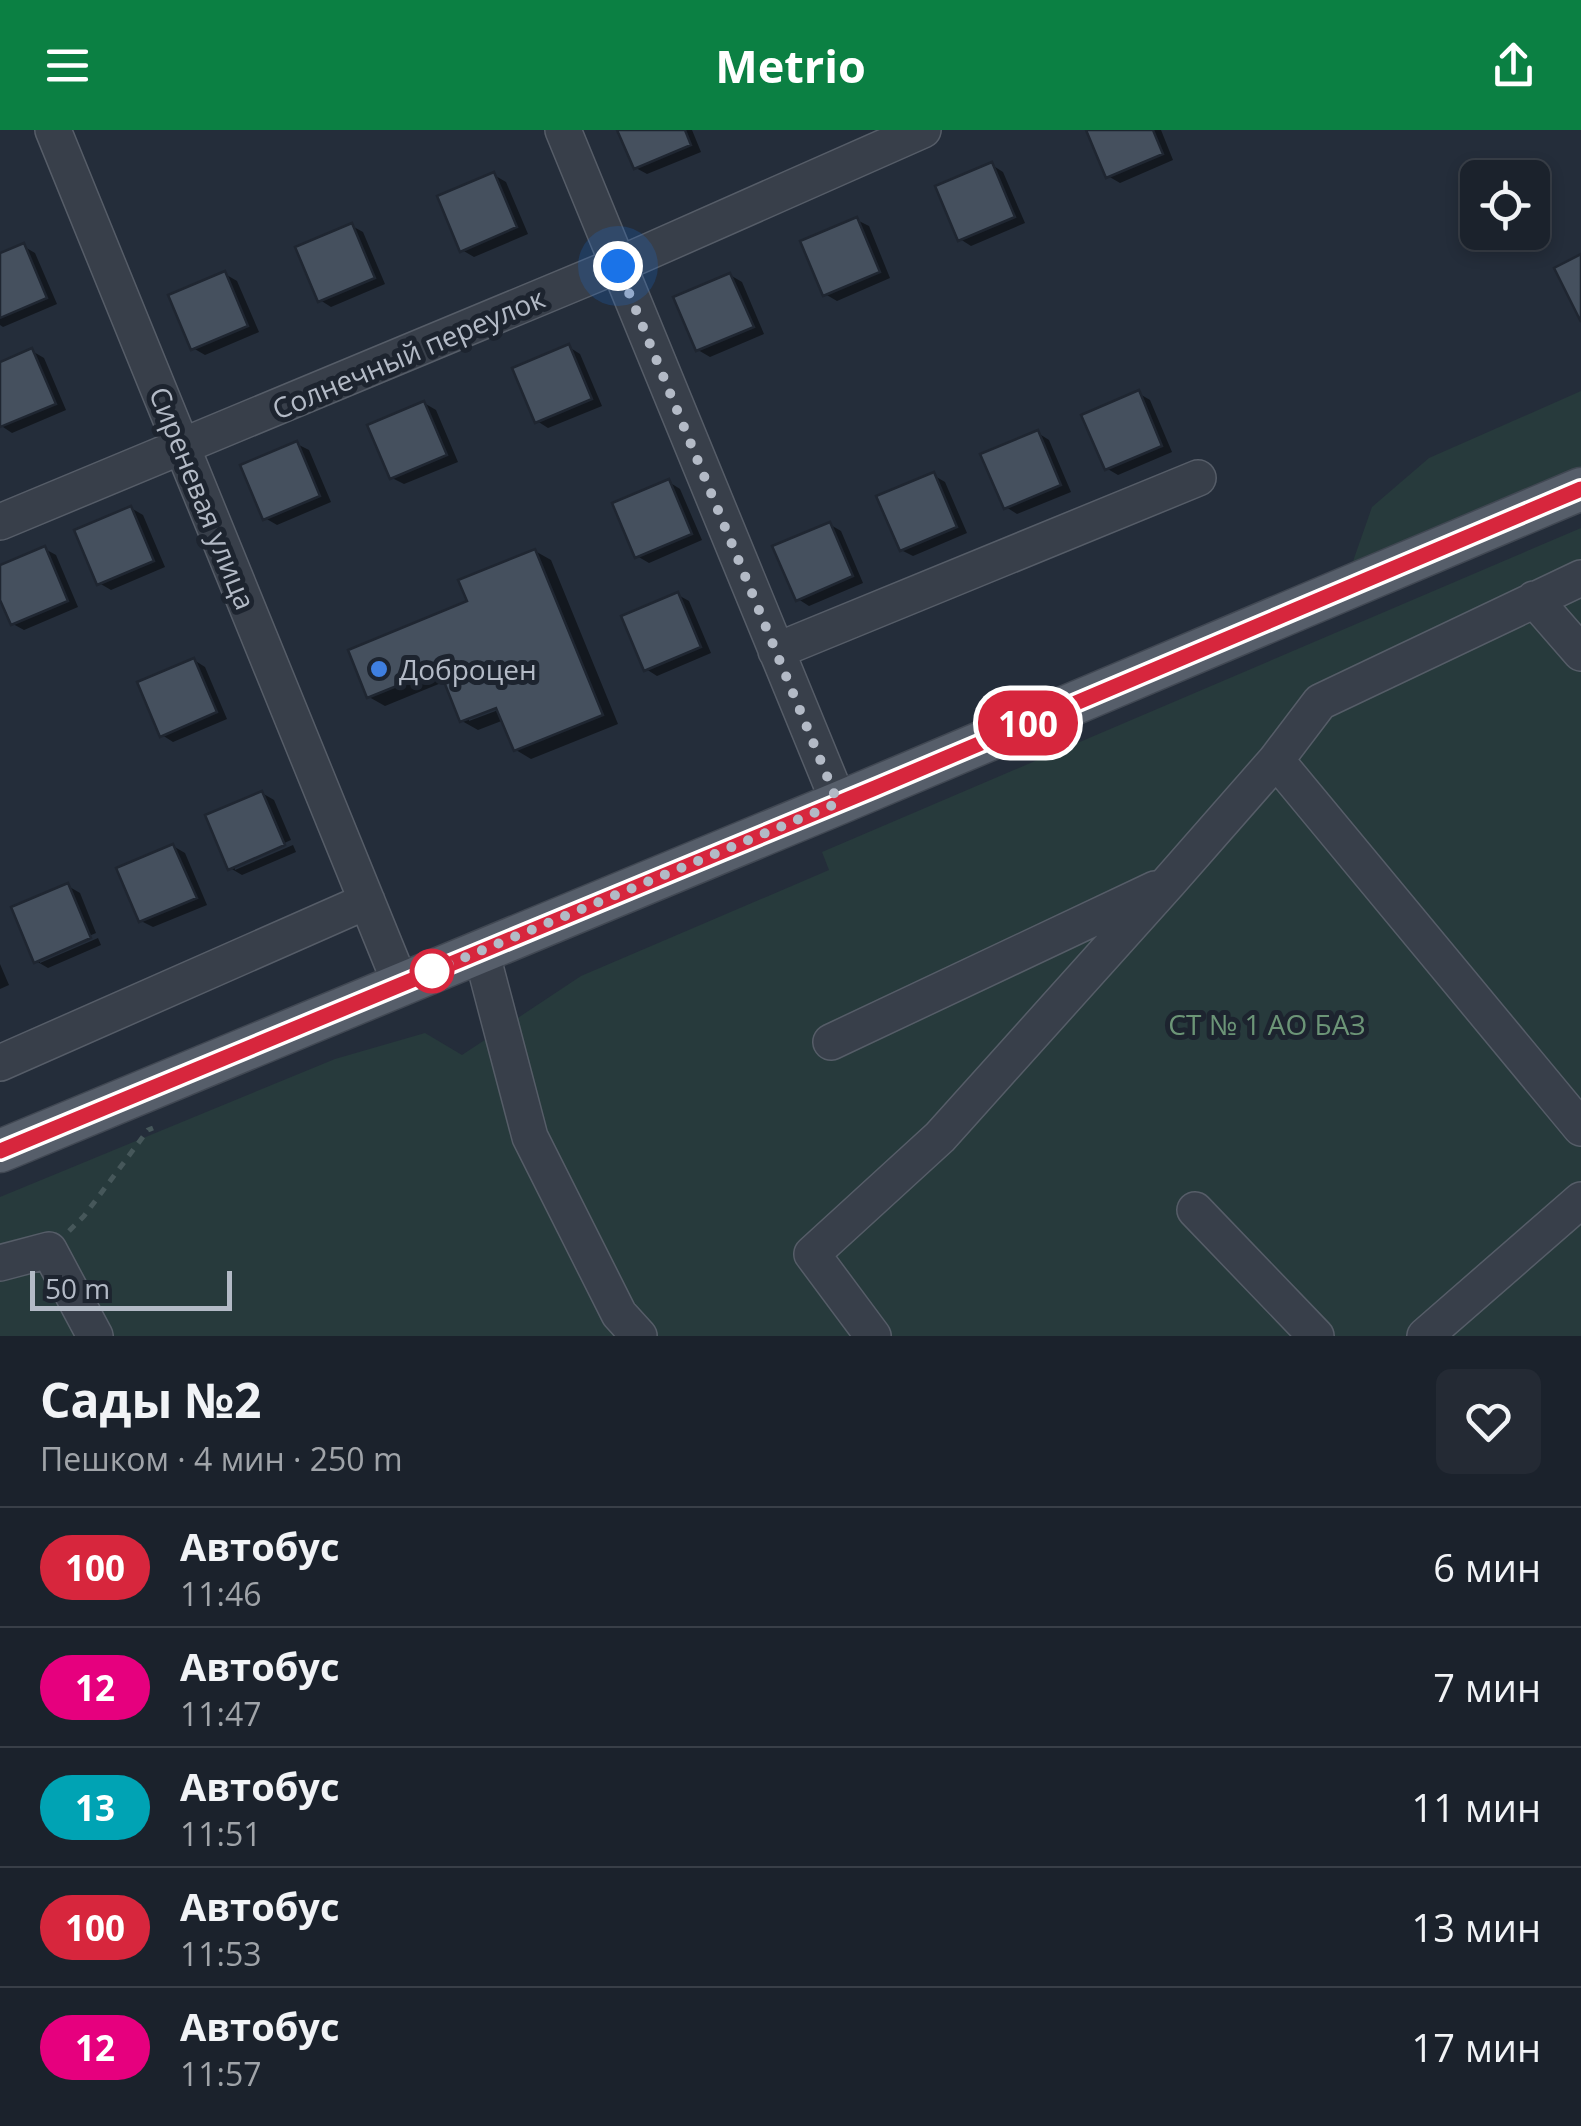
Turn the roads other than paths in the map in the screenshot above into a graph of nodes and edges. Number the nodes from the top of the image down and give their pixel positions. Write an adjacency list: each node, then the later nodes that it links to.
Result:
1 (53, 130): 5 (street, Сиреневая улица)
2 (562, 130): 4 (street)
3 (923, 130): 4 (street, Солнечный переулок)
4 (618, 266): 5 (street, Солнечный переулок); 12 (street)
5 (182, 448): 8 (street, Солнечный переулок); 16 (street, Сиреневая улица)
6 (1198, 478): 12 (street)
7 (1581, 490): 14 (main road)
8 (0, 522)
9 (1581, 578): 10 (street)
10 (1534, 599): 11 (street); 13 (street)
11 (1581, 653)
12 (781, 664): 14 (street)
13 (1276, 760): 15 (street); 21 (street)
14 (838, 803): 17 (main road)
15 (1170, 882): 19 (street); 28 (street)
16 (367, 901): 18 (street, Сиреневая улица); 20 (street)
17 (481, 952): 18 (main road); 27 (street)
18 (401, 985): 22 (main road)
19 (831, 1042)
20 (0, 1063)
21 (1581, 1128)
22 (0, 1151)
23 (1581, 1200): 30 (street)
24 (1195, 1210): 29 (street)
25 (0, 1263): 26 (street)
26 (95, 1336)
27 (640, 1336)
28 (873, 1336)
29 (1316, 1336)
30 (1426, 1336)

